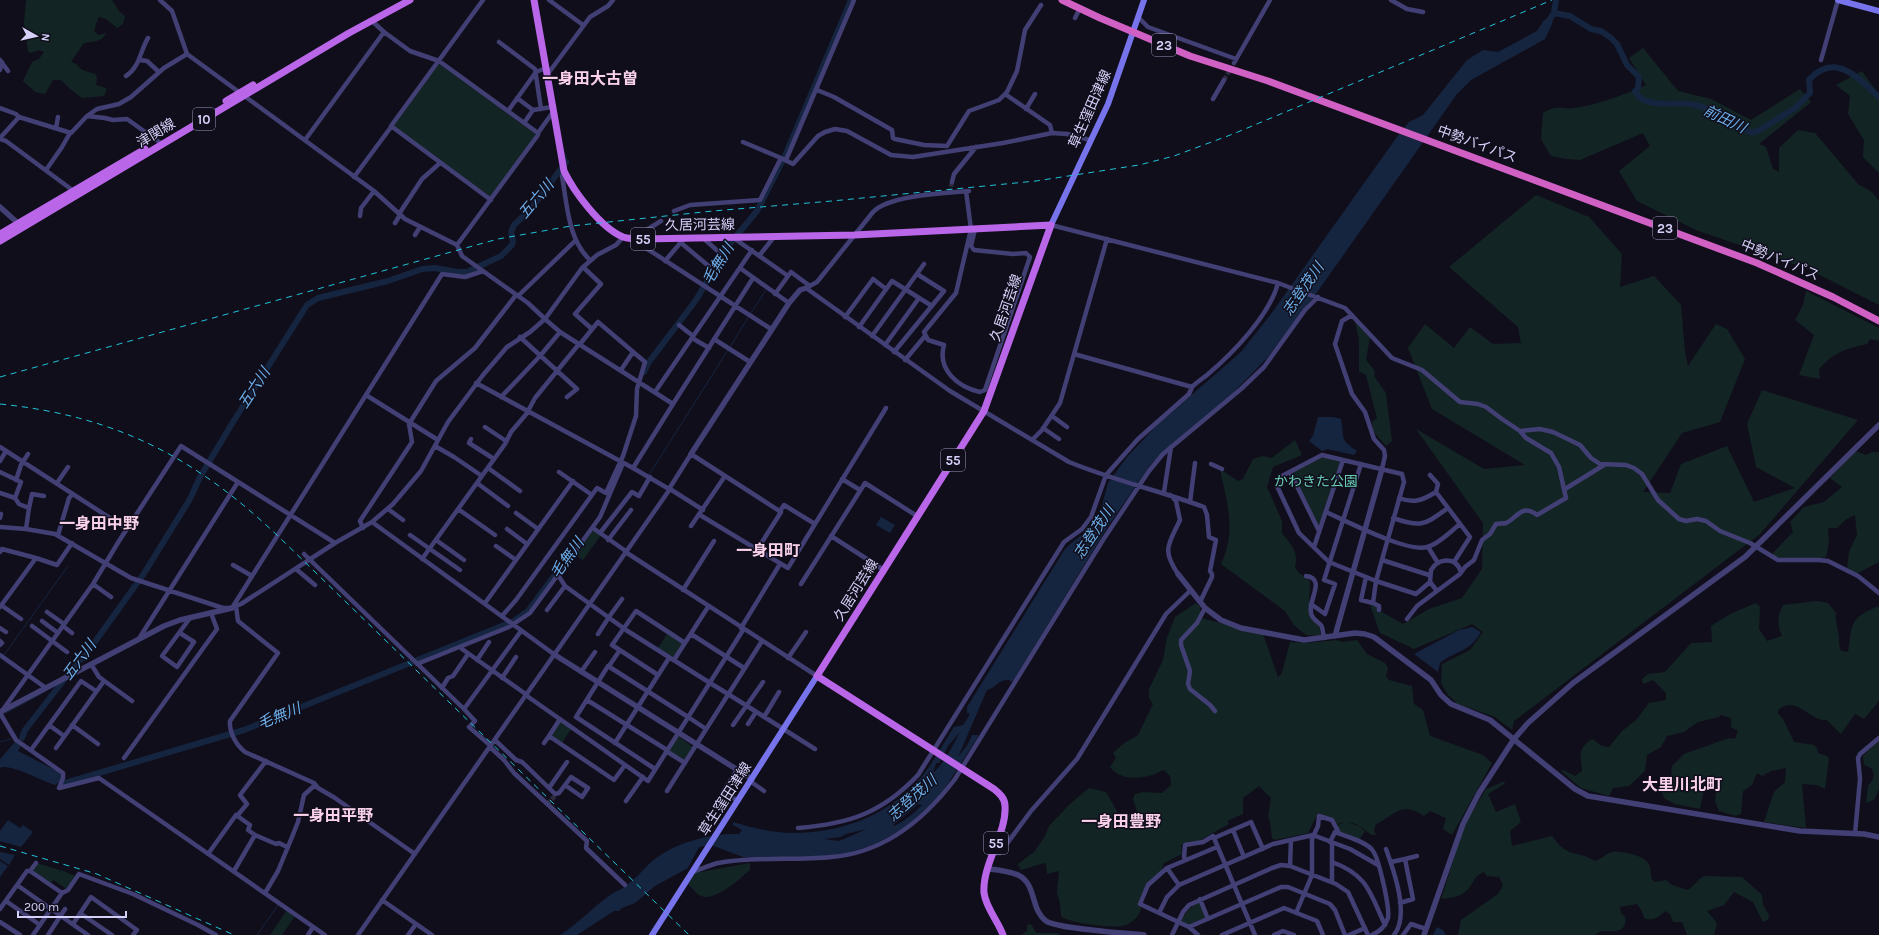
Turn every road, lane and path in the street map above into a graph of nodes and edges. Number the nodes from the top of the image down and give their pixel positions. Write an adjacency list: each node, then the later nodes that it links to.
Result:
1 (160, 0): 29 (street)
2 (401, 0): 42 (main road, 津関線 / 10)
3 (410, 0): 23 (main road, 津関線 / 10)
4 (483, 0): 33 (street)
5 (534, 0): 36 (main road, 久居河芸線 / 55)
6 (549, 0): 24 (street)
7 (613, 0): 24 (street)
8 (854, 0): 41 (street)
9 (1055, 0): 17 (highway)
10 (1062, 0): 22 (highway, 中勢バイパス / 23)
11 (1069, 0): 22 (highway)
12 (1144, 0): 20 (main road, 草生窪田津線)
13 (1270, 0): 20 (street)
14 (1391, 0): 19 (street)
15 (1838, 0): 18 (main road); 31 (street)
16 (1041, 5): 43 (street)
17 (1079, 10): 21 (street); 22 (highway)
18 (1879, 11)
19 (1423, 12)
20 (1138, 17): 26 (main road, 草生窪田津線)
21 (1075, 18)
22 (1100, 18): 26 (highway, 中勢バイパス / 23)
23 (372, 21): 25 (street); 42 (main road, 津関線 / 10)
24 (583, 25): 36 (street)
25 (384, 32): 33 (street); 63 (street)
26 (1134, 32): 66 (main road, 草生窪田津線); 130 (highway, 中勢バイパス / 23)
27 (148, 38): 30 (street)
28 (499, 42): 38 (street)
29 (187, 54): 37 (street); 42 (street)
30 (140, 60): 37 (street); 39 (street)
31 (1821, 60)
32 (1, 61): 34 (street); 35 (street)
33 (439, 61): 52 (street); 57 (street)
34 (0, 70)
35 (8, 71)
36 (547, 71): 38 (street); 49 (main road, 久居河芸線 / 55)
37 (159, 72): 53 (street)
38 (536, 72): 45 (street); 48 (street)
39 (126, 76)
40 (1224, 80): 46 (street)
41 (817, 90): 67 (street); 70 (street)
42 (242, 94): 63 (street); 65 (main road, 津関線 / 10)
43 (1005, 94): 50 (street); 67 (street)
44 (1035, 94): 50 (street)
45 (517, 98): 51 (street); 52 (street)
46 (1212, 100)
47 (0, 108): 54 (street)
48 (541, 109): 49 (street); 51 (street)
49 (552, 109): 60 (street); 75 (main road, 久居河芸線 / 55)
50 (1026, 109): 61 (street)
51 (534, 110): 56 (street)
52 (508, 111): 56 (street)
53 (87, 116): 59 (street); 65 (street)
54 (19, 117): 58 (street); 62 (street)
55 (58, 117): 58 (street)
56 (524, 123): 60 (street)
57 (391, 127): 71 (street); 73 (street)
58 (56, 128): 59 (street)
59 (70, 133): 72 (street)
60 (538, 133): 78 (street)
61 (1052, 133): 66 (street); 68 (street)
62 (0, 138): 72 (street)
63 (305, 140): 73 (street)
64 (743, 142): 70 (street)
65 (160, 143): 77 (main road, 津関線 / 10)
66 (1089, 143): 86 (main road, 草生窪田津線)
67 (947, 146): 69 (street)
68 (978, 146): 69 (street); 74 (street)
69 (945, 152): 70 (street)
70 (784, 159): 80 (street)
71 (440, 163): 78 (street); 81 (street)
72 (46, 170): 77 (street)
73 (354, 177): 76 (street)
74 (952, 182)
75 (567, 186): 92 (main road, 久居河芸線 / 55); 98 (street)
76 (374, 191): 81 (street); 82 (street)
77 (76, 192): 85 (main road, 津関線 / 10)
78 (491, 200): 101 (street)
79 (0, 207): 85 (street)
80 (674, 211)
81 (400, 215): 84 (street); 87 (street)
82 (360, 216)
83 (661, 221): 96 (street)
84 (395, 223)
85 (20, 225): 89 (main road, 津関線 / 10); 100 (main road, 津関線 / 10)
86 (1051, 225): 88 (main road, 久居河芸線 / 55); 97 (street); 161 (main road, 久居河芸線 / 55)
87 (420, 227): 90 (street); 101 (street)
88 (973, 229): 91 (main road, 久居河芸線 / 55); 91 (street); 137 (street); 137 (street)
89 (0, 234)
90 (415, 235)
91 (854, 235): 94 (main road, 久居河芸線 / 55); 116 (street)
92 (623, 237): 96 (main road, 久居河芸線 / 55); 105 (street)
93 (734, 237): 94 (main road, 久居河芸線 / 55); 95 (main road, 久居河芸線 / 55); 102 (street)
94 (774, 237): 104 (street)
95 (703, 238): 99 (main road, 久居河芸線 / 55); 103 (street)
96 (632, 239): 99 (main road, 久居河芸線 / 55); 106 (street)
97 (1107, 239): 115 (street); 146 (street)
98 (576, 240): 105 (street); 120 (street)
99 (682, 240): 106 (street); 109 (street)
100 (0, 241)
101 (457, 245): 111 (street)
102 (752, 250): 104 (street); 110 (street)
103 (720, 253)
104 (759, 256): 113 (street)
105 (590, 260): 108 (street)
106 (665, 261): 121 (street)
107 (924, 264): 112 (street)
108 (584, 268): 129 (street); 133 (street)
109 (711, 268)
110 (740, 268): 114 (street); 121 (street)
111 (482, 270): 120 (street); 156 (street)
112 (917, 274): 118 (street); 126 (street)
113 (788, 276): 116 (street); 119 (street)
114 (753, 278): 119 (street); 125 (street)
115 (1278, 283): 122 (street); 154 (street)
116 (808, 287): 124 (street); 128 (street)
117 (886, 289): 118 (street); 128 (street); 132 (street)
118 (905, 290): 123 (street); 136 (street)
119 (775, 294): 124 (street)
120 (517, 295): 129 (street); 164 (street)
121 (721, 295): 125 (street); 139 (street)
122 (1317, 297): 127 (street); 177 (street)
123 (919, 298): 126 (street); 142 (street)
124 (788, 303): 134 (street)
125 (736, 305): 134 (street); 140 (street)
126 (932, 306): 145 (street)
127 (1352, 315): 169 (street); 194 (street)
128 (845, 316): 132 (street)
129 (545, 319): 135 (street); 138 (street)
130 (1879, 321)
131 (680, 325): 139 (street)
132 (859, 327): 136 (street)
133 (592, 329): 141 (street); 144 (street)
134 (771, 329): 149 (street)
135 (560, 332): 141 (street); 147 (street)
136 (872, 336): 142 (street)
137 (925, 336): 148 (street)
138 (520, 337): 147 (street); 153 (street)
139 (693, 337): 143 (street); 155 (street)
140 (714, 339): 143 (street); 149 (street)
141 (580, 344): 150 (street); 151 (street)
142 (884, 345): 145 (street)
143 (709, 348): 159 (street)
144 (633, 352): 150 (street); 152 (street)
145 (894, 352): 148 (street)
146 (1074, 354): 154 (street); 163 (street)
147 (540, 356): 151 (street); 157 (street)
148 (906, 360): 161 (street)
149 (750, 362): 180 (street)
150 (621, 370): 152 (street)
151 (557, 371): 158 (street); 162 (street)
152 (640, 382): 155 (street); 185 (street)
153 (476, 383): 157 (street); 172 (street)
154 (1192, 387): 201 (street)
155 (655, 392): 159 (street)
156 (366, 395): 164 (street); 233 (street)
157 (501, 397): 162 (street)
158 (567, 398)
159 (673, 404): 192 (street)
160 (886, 408): 203 (street)
161 (984, 411): 173 (street); 234 (main road, 久居河芸線 / 55)
162 (528, 412): 174 (street); 185 (street)
163 (1052, 416): 167 (street); 168 (street)
164 (409, 424): 172 (street); 243 (street)
165 (1879, 425): 266 (street)
166 (486, 427): 174 (street)
167 (1067, 427)
168 (1043, 428): 171 (street); 173 (street)
169 (1520, 431): 189 (street); 210 (street)
170 (470, 439): 181 (street)
171 (1059, 439)
172 (438, 440): 175 (street)
173 (1032, 440): 201 (street)
174 (506, 441): 181 (street)
175 (435, 446): 199 (street); 226 (street)
176 (0, 447): 178 (street)
177 (1171, 447): 209 (street); 216 (street)
178 (6, 451): 183 (street); 184 (street)
179 (28, 454): 184 (street)
180 (691, 454): 200 (street); 211 (street)
181 (494, 459): 191 (street)
182 (1343, 460): 188 (street); 197 (street); 230 (street)
183 (0, 462)
184 (23, 462): 204 (street); 207 (street)
185 (621, 462): 192 (street); 218 (street); 244 (street)
186 (1195, 463): 222 (street)
187 (1211, 464): 193 (street)
188 (1361, 464): 194 (street); 237 (street)
189 (1604, 465): 210 (street); 266 (street)
190 (68, 467): 207 (street)
191 (488, 468): 199 (street); 213 (street)
192 (633, 468): 202 (street)
193 (1222, 469)
194 (1382, 469): 221 (street); 249 (street)
195 (0, 472): 204 (street)
196 (559, 472): 205 (street)
197 (1290, 472): 250 (street); 264 (street)
198 (1430, 475): 214 (street)
199 (482, 476): 208 (street)
200 (725, 476): 229 (street); 232 (street)
201 (1107, 476): 209 (street); 417 (street)
202 (650, 477): 211 (street); 251 (street)
203 (842, 478): 212 (street); 239 (street)
204 (16, 480): 220 (street)
205 (574, 481): 218 (street); 247 (street)
206 (238, 482): 233 (street); 246 (street); 303 (street)
207 (57, 483): 217 (street)
208 (477, 483): 223 (street); 227 (street)
209 (1139, 485): 216 (street); 425 (street)
210 (1565, 488): 288 (street)
211 (670, 489): 232 (street); 270 (street)
212 (860, 490): 234 (street); 255 (street)
213 (520, 491)
214 (1436, 492): 221 (street); 225 (street)
215 (0, 493): 220 (street)
216 (1166, 493): 222 (street); 289 (street)
217 (73, 494): 246 (street); 253 (street)
218 (592, 495): 322 (street)
219 (44, 496): 224 (street)
220 (15, 498): 224 (street)
221 (1399, 498): 235 (street)
222 (1190, 502): 308 (street)
223 (508, 506)
224 (29, 508): 245 (street)
225 (1448, 508): 235 (street); 240 (street)
226 (388, 509): 236 (street); 238 (street)
227 (458, 509): 254 (street); 257 (street)
228 (631, 510): 258 (street)
229 (780, 511): 239 (street); 268 (street)
230 (1326, 512): 237 (street); 250 (street)
231 (516, 513): 247 (street)
232 (701, 513): 241 (street); 268 (street)
233 (290, 515): 261 (street); 291 (street)
234 (917, 516): 286 (main road, 久居河芸線 / 55)
235 (1393, 518): 256 (street)
236 (403, 520)
237 (1343, 520): 249 (street); 278 (street)
238 (372, 522): 243 (street); 273 (street)
239 (815, 524): 282 (street)
240 (1460, 524): 265 (street); 280 (street)
241 (691, 526)
242 (0, 527): 245 (street)
243 (363, 528): 261 (street)
244 (593, 528): 251 (street); 292 (street)
245 (26, 529): 253 (street)
246 (127, 529): 281 (street)
247 (538, 529): 262 (street)
248 (508, 530): 262 (street)
249 (1364, 530): 256 (street); 287 (street)
250 (1319, 531): 264 (street)
251 (600, 533): 258 (street)
252 (410, 534): 267 (street)
253 (58, 535): 260 (street)
254 (495, 535)
255 (831, 536): 286 (street); 298 (street)
256 (1387, 538): 265 (street); 277 (street)
257 (436, 540): 267 (street); 275 (street)
258 (608, 540): 270 (street)
259 (714, 541): 301 (street)
260 (72, 543): 272 (street); 281 (street)
261 (335, 543): 274 (street)
262 (527, 544): 276 (street)
263 (496, 546): 276 (street)
264 (1314, 547): 278 (street)
265 (1428, 547): 279 (street)
266 (1756, 547): 305 (street); 406 (street)
267 (430, 549): 273 (street); 285 (street)
268 (757, 550): 282 (street)
269 (0, 552): 272 (street)
270 (627, 553): 301 (street); 310 (street)
271 (304, 554): 274 (street)
272 (36, 558): 313 (street)
273 (422, 559): 309 (street)
274 (309, 560): 284 (street); 364 (street)
275 (464, 560)
276 (516, 560): 309 (street)
277 (1382, 560): 290 (street); 295 (street)
278 (1329, 562): 287 (street); 311 (street)
279 (1438, 562): 280 (street); 290 (street)
280 (1454, 562): 288 (street)
281 (106, 564): 297 (street); 303 (street)
282 (780, 564): 333 (street)
283 (233, 565): 291 (street)
284 (296, 570): 299 (street); 315 (street)
285 (460, 570)
286 (884, 570): 371 (main road, 久居河芸線 / 55)
287 (1353, 572): 294 (street); 342 (street)
288 (1461, 572): 304 (street)
289 (1178, 574): 302 (street)
290 (1429, 575): 296 (street)
291 (252, 576): 315 (street)
292 (558, 576): 300 (street); 329 (street)
293 (1306, 576): 311 (street)
294 (1366, 577): 295 (street); 312 (street)
295 (1376, 582): 296 (street); 312 (street)
296 (1430, 582): 304 (street)
297 (93, 584): 306 (street); 328 (street)
298 (801, 584)
299 (315, 585)
300 (565, 586): 310 (street); 318 (street)
301 (683, 590): 314 (street)
302 (1191, 590): 308 (street); 452 (street)
303 (170, 591): 317 (street); 343 (street)
304 (1437, 591): 326 (street)
305 (1879, 593)
306 (111, 597)
307 (622, 599): 323 (street)
308 (1200, 602): 316 (street)
309 (485, 603): 322 (street)
310 (591, 604): 323 (street); 356 (street)
311 (1311, 604): 344 (street)
312 (1373, 604): 319 (street)
313 (1, 605): 325 (street)
314 (708, 606): 333 (street); 341 (street)
315 (234, 607): 317 (street); 420 (street)
316 (1205, 608): 344 (street); 389 (street)
317 (223, 609): 321 (street)
318 (547, 610)
319 (1378, 610)
320 (47, 612): 328 (street)
321 (211, 613): 324 (street); 418 (street)
322 (502, 616): 329 (street)
323 (609, 617): 332 (street); 340 (street)
324 (190, 618): 336 (street); 343 (street)
325 (21, 619)
326 (1407, 619)
327 (42, 621): 338 (street)
328 (63, 625): 338 (street); 339 (street)
329 (513, 625): 334 (street); 364 (street)
330 (32, 626): 346 (street)
331 (0, 628): 335 (street)
332 (624, 628): 349 (street); 352 (street); 361 (street)
333 (742, 629): 347 (street); 358 (street)
334 (521, 631): 356 (street); 367 (street)
335 (6, 632)
336 (180, 632): 336 (street)
337 (806, 632): 360 (street)
338 (58, 633): 346 (street)
339 (72, 634)
340 (598, 634)
341 (691, 634): 349 (street); 358 (street)
342 (1335, 636): 344 (street); 406 (street)
343 (140, 637): 363 (street)
344 (1324, 638)
345 (0, 641): 350 (street)
346 (52, 641): 353 (street); 369 (street)
347 (762, 641): 360 (street); 366 (street)
348 (489, 642): 362 (street)
349 (685, 643): 361 (street)
350 (0, 645)
351 (462, 649): 355 (street)
352 (620, 650): 365 (street); 370 (street)
353 (67, 652)
354 (595, 652): 368 (street)
355 (468, 654): 362 (street); 378 (street)
356 (555, 655): 368 (street); 383 (street)
357 (2, 656): 369 (street)
358 (726, 656): 366 (street); 376 (street)
359 (516, 657): 372 (street)
360 (788, 658): 371 (street)
361 (672, 659): 370 (street); 376 (street)
362 (477, 660): 367 (street)
363 (91, 664): 373 (street); 377 (street)
364 (417, 664): 378 (street)
365 (609, 666): 375 (street); 380 (street)
366 (744, 668): 382 (street)
367 (492, 671): 372 (street); 388 (street)
368 (581, 672): 375 (street)
369 (28, 675): 377 (street); 391 (street)
370 (658, 675): 380 (street)
371 (817, 676): 401 (main road, 草生窪田津線); 417 (main road, 55)
372 (502, 678): 383 (street)
373 (104, 681): 379 (street); 385 (street)
374 (763, 682): 386 (street)
375 (598, 683): 384 (street); 387 (street)
376 (710, 683): 382 (street); 392 (street)
377 (46, 688): 391 (street)
378 (442, 688): 388 (street)
379 (96, 691): 397 (street); 398 (street)
380 (648, 691): 387 (street); 392 (street)
381 (779, 692): 393 (street)
382 (728, 694): 386 (street); 400 (street)
383 (527, 696): 394 (street); 407 (street)
384 (587, 700): 395 (street); 409 (street)
385 (132, 701)
386 (748, 706): 390 (street); 399 (street)
387 (638, 707): 395 (street); 402 (street)
388 (464, 709): 412 (street)
389 (1215, 711)
390 (756, 712): 393 (street); 396 (street)
391 (0, 713): 415 (street)
392 (688, 717): 400 (street); 402 (street)
393 (764, 717): 401 (street)
394 (560, 719): 404 (street); 423 (street)
395 (627, 724): 409 (street); 416 (street)
396 (748, 724)
397 (49, 725): 403 (street); 415 (street)
398 (72, 725): 403 (street); 410 (street)
399 (733, 725)
400 (706, 729): 411 (street)
401 (783, 729): 414 (street); 429 (main road, 草生窪田津線)
402 (678, 733): 411 (street); 416 (street)
403 (64, 736): 413 (street)
404 (549, 736): 408 (street); 423 (street)
405 (1879, 738): 442 (street)
406 (1514, 739): 442 (street); 502 (street)
407 (495, 740): 412 (street); 419 (street)
408 (544, 743)
409 (615, 743): 426 (street)
410 (98, 744)
411 (696, 744): 422 (street); 427 (street)
412 (491, 746): 424 (street); 454 (street)
413 (56, 748)
414 (815, 749)
415 (31, 750): 453 (street)
416 (666, 750): 422 (street); 426 (street)
417 (934, 751): 425 (main road, 55); 438 (street)
418 (124, 758)
419 (516, 760): 424 (street); 432 (street)
420 (266, 761): 430 (street); 437 (street)
421 (567, 762): 432 (street)
422 (684, 763): 433 (street)
423 (625, 765): 428 (street)
424 (510, 766): 472 (street)
425 (962, 768): 452 (main road, 55); 466 (street)
426 (655, 769): 428 (street)
427 (737, 770): 429 (street); 436 (street)
428 (643, 777): 435 (street)
429 (751, 780): 434 (street); 436 (main road, 草生窪田津線)
430 (315, 785): 448 (street); 454 (street)
431 (565, 785): 431 (street); 432 (street)
432 (549, 788)
433 (666, 791)
434 (764, 791)
435 (626, 801)
436 (738, 801): 466 (main road, 草生窪田津線)
437 (237, 816): 441 (street); 453 (street)
438 (798, 828)
439 (1233, 830): 445 (street); 450 (street); 456 (street)
440 (1339, 833): 443 (street); 447 (street); 463 (street)
441 (255, 834): 448 (street); 469 (street)
442 (1855, 834): 444 (street)
443 (1313, 835): 446 (street); 447 (street); 470 (street)
444 (1879, 837)
445 (1214, 838): 449 (street); 458 (street)
446 (1291, 840): 450 (street); 464 (street)
447 (1331, 842): 459 (street); 463 (street)
448 (287, 847): 477 (street)
449 (1217, 847): 458 (street); 462 (street)
450 (1263, 849): 456 (street)
451 (1386, 849): 460 (street)
452 (993, 853): 467 (main road, 55)
453 (208, 854): 469 (street)
454 (415, 854): 480 (street)
455 (1417, 856): 457 (street)
456 (1244, 857): 462 (street)
457 (1405, 859): 460 (street); 482 (street)
458 (1186, 860): 465 (street)
459 (1332, 862): 471 (street); 498 (street)
460 (1391, 862): 482 (street)
461 (36, 863): 468 (street)
462 (1225, 865): 474 (street); 475 (street)
463 (1378, 865): 498 (street)
464 (1290, 866): 470 (street); 475 (street)
465 (1167, 868): 474 (street); 488 (street)
466 (694, 869): 515 (main road, 草生窪田津線)
467 (988, 869): 516 (main road, 55); 517 (street)
468 (30, 871): 473 (street); 476 (street)
469 (234, 871): 477 (street)
470 (1312, 875): 471 (street); 478 (street)
471 (1332, 882): 501 (street)
472 (625, 884)
473 (17, 885): 481 (street); 485 (street)
474 (1179, 885): 488 (street)
475 (1234, 885): 479 (street); 483 (street)
476 (62, 893): 485 (street); 510 (street)
477 (265, 893): 499 (street)
478 (1304, 894): 483 (street); 489 (street); 525 (street)
479 (1200, 899): 491 (street); 493 (street)
480 (382, 900): 496 (street); 513 (street)
481 (6, 901): 484 (street); 497 (street)
482 (1400, 903): 529 (street)
483 (1242, 904): 491 (street); 494 (street)
484 (0, 909)
485 (51, 909): 490 (street); 497 (street)
486 (65, 909): 490 (street)
487 (80, 913): 495 (street); 508 (street); 509 (street)
488 (1159, 913): 493 (street)
489 (1296, 913): 494 (street); 524 (street)
490 (61, 916): 495 (street); 503 (street)
491 (1208, 918): 500 (street)
492 (0, 922): 505 (street)
493 (1178, 922): 500 (street); 518 (street)
494 (1250, 922): 520 (street); 521 (street)
495 (73, 924): 507 (street)
496 (416, 924): 504 (street); 514 (street)
497 (40, 925): 506 (street)
498 (1385, 925): 528 (street)
499 (313, 927): 511 (street); 512 (street)
500 (1189, 927): 519 (street)
501 (1365, 928): 526 (street); 527 (street)
502 (1426, 929): 530 (street); 531 (street)
503 (50, 934)
504 (410, 934)
505 (20, 935)
506 (33, 935)
507 (88, 935)
508 (112, 935)
509 (133, 935)
510 (216, 935)
511 (308, 935)
512 (325, 935)
513 (358, 935)
514 (432, 935)
515 (652, 935)
516 (1003, 935)
517 (1144, 935)
518 (1172, 935)
519 (1198, 935)
520 (1222, 935)
521 (1256, 935)
522 (1274, 935): 523 (street)
523 (1294, 935)
524 (1323, 935)
525 (1345, 935)
526 (1349, 935)
527 (1368, 935)
528 (1372, 935)
529 (1394, 935)
530 (1403, 935)
531 (1424, 935)

